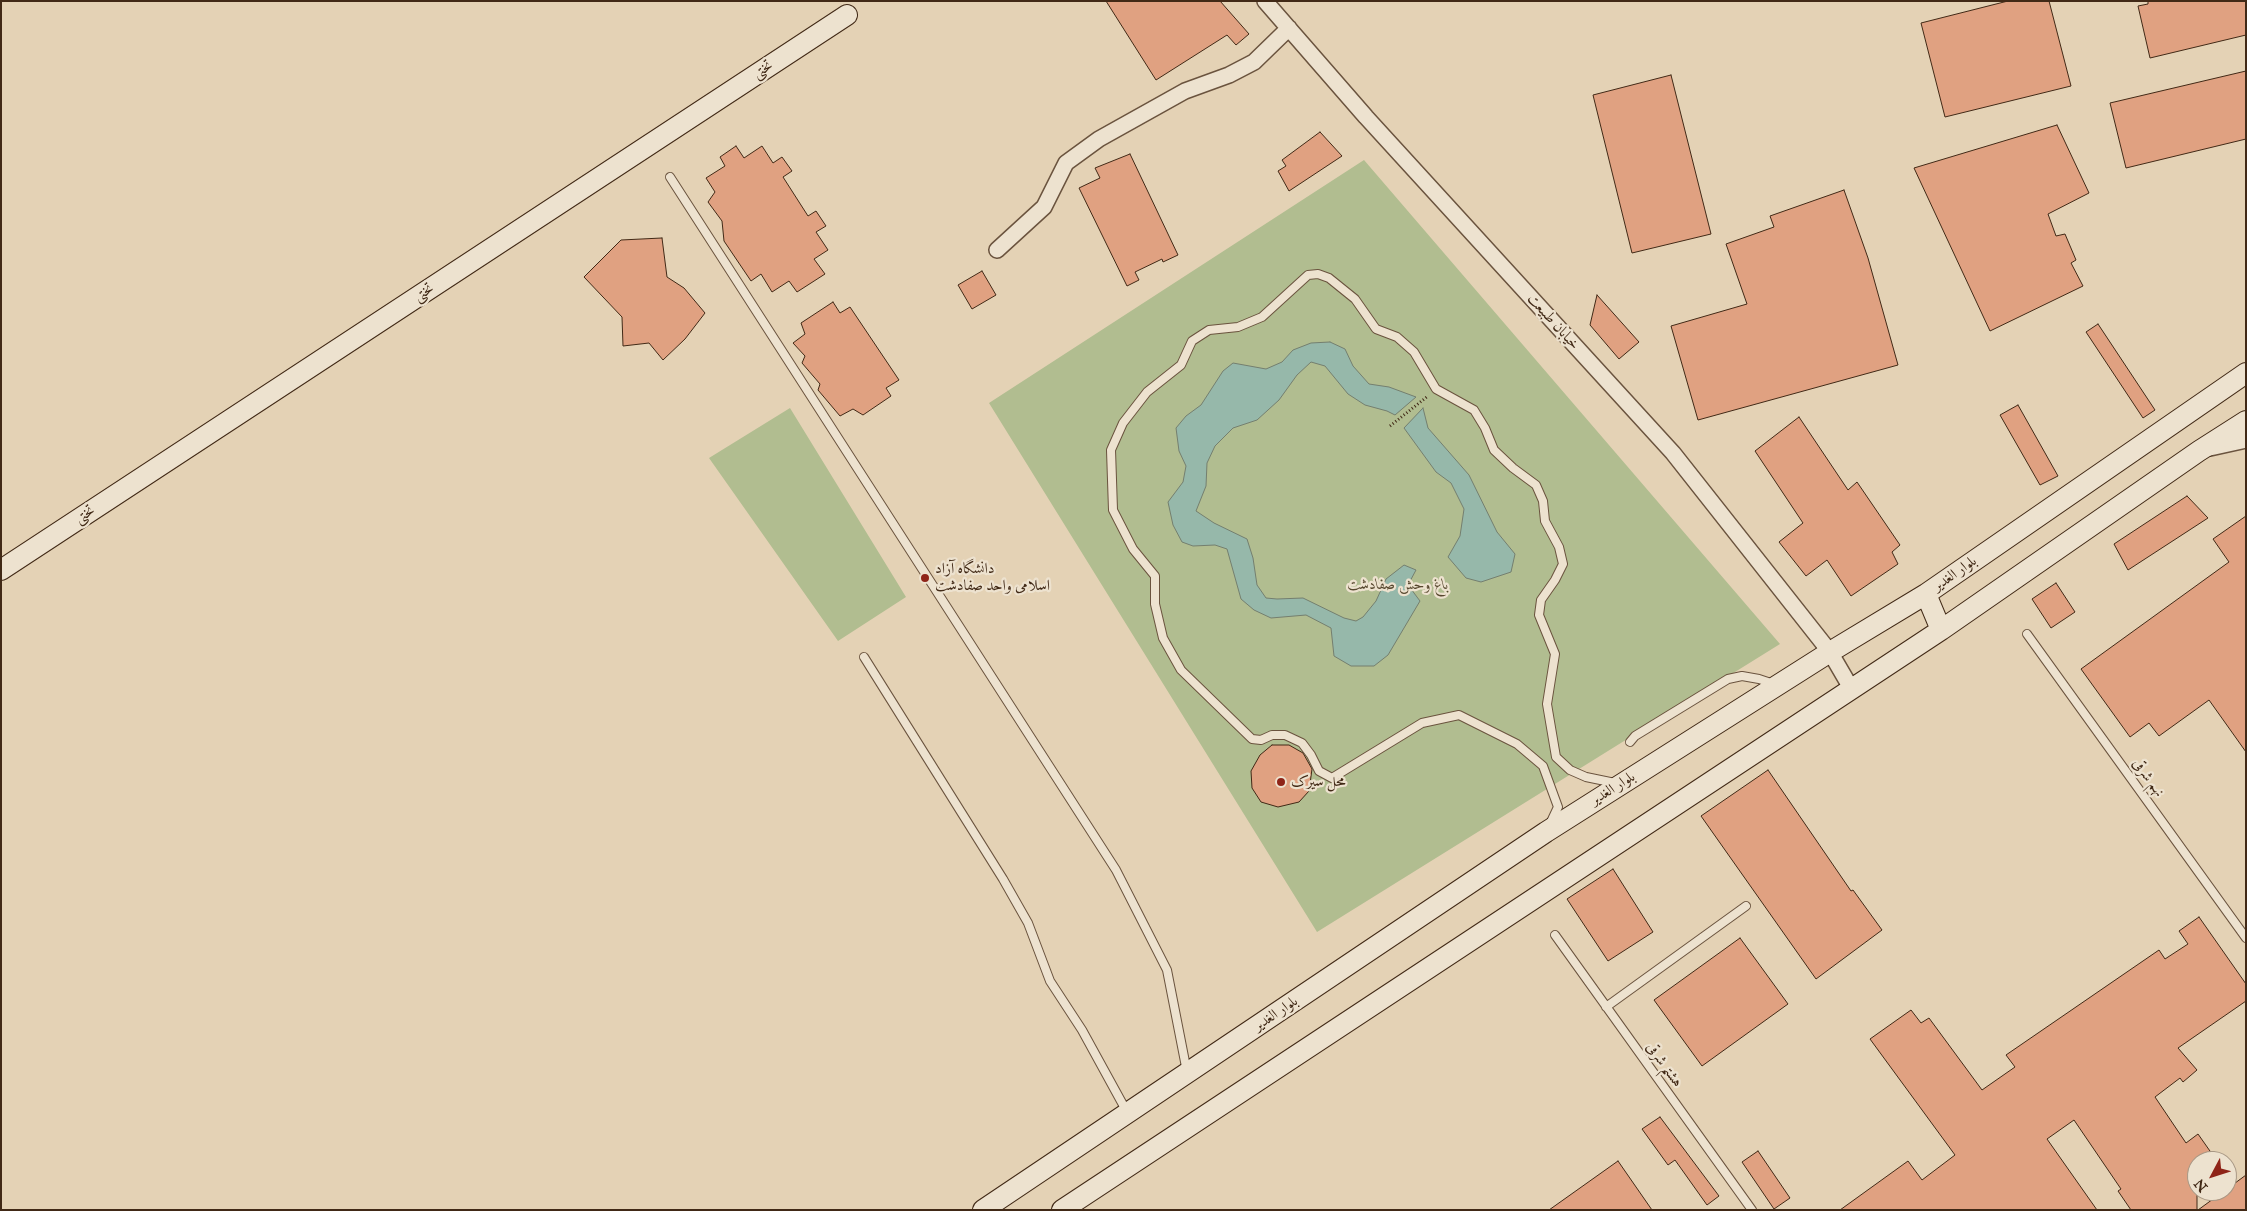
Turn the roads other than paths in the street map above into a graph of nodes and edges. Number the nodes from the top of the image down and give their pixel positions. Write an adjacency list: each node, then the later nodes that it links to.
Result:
1 (1265, 1): 3 (street, خیابان طبیعت)
2 (847, 15): 10 (street, تختی)
3 (1289, 28): 5 (street); 14 (street, خیابان طبیعت)
4 (670, 177): 25 (lane)
5 (997, 250)
6 (2246, 373): 11 (street, بلوار الغدیر)
7 (2246, 421): 9 (street)
8 (2246, 440): 9 (street)
9 (2199, 451): 12 (street)
10 (1, 570)
11 (1926, 594): 12 (street); 14 (street, بلوار الغدیر)
12 (1940, 630): 17 (street)
13 (2027, 634): 23 (lane, نهم شرقی)
14 (1830, 652): 16 (street, بلوار الغدیر); 17 (street, خیابان طبیعت)
15 (864, 657): 26 (lane)
16 (1778, 686): 18 (lane); 19 (street, بلوار الغدیر)
17 (1851, 688): 28 (street)
18 (1630, 742)
19 (1622, 783): 20 (street, بلوار الغدیر); 20 (lane)
20 (1546, 832): 25 (street, بلوار الغدیر)
21 (1746, 906): 24 (lane)
22 (1555, 935): 24 (lane, هشتم شرقی)
23 (2246, 938)
24 (1606, 1006): 29 (lane, هشتم شرقی)
25 (1187, 1074): 26 (street, بلوار الغدیر)
26 (1128, 1114): 27 (street, بلوار الغدیر)
27 (983, 1210)
28 (1062, 1210)
29 (1752, 1210)

